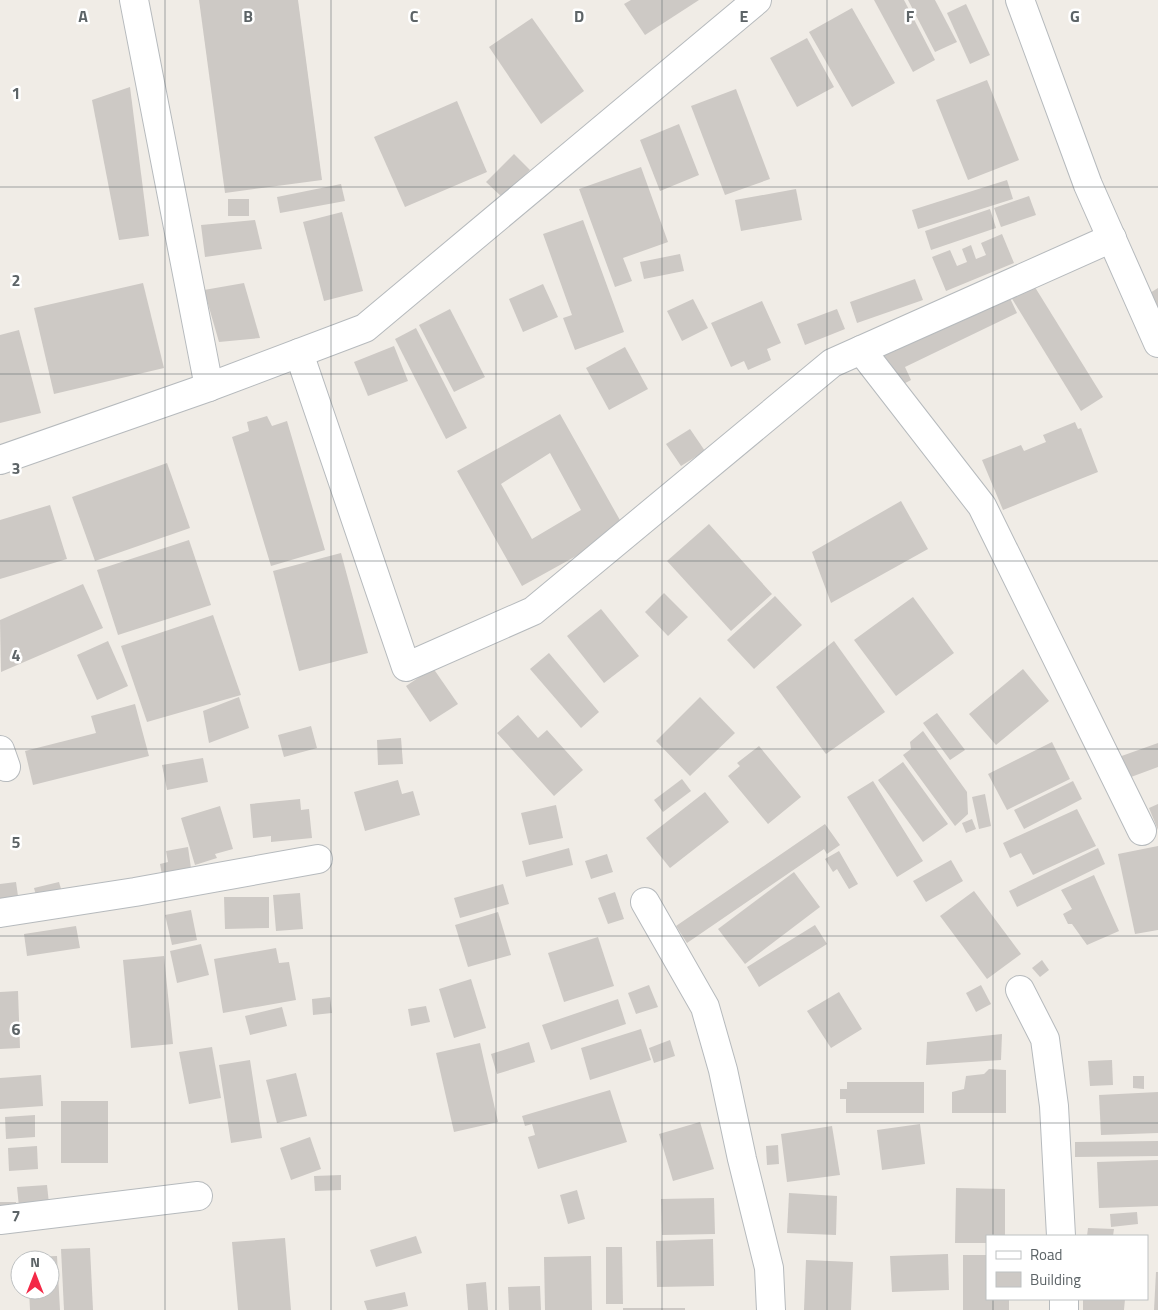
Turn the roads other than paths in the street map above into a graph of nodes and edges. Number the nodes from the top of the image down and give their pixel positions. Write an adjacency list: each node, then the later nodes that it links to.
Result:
1 (134, 0): 8 (street)
2 (757, 0): 7 (street)
3 (1020, 0): 4 (street)
4 (1112, 238): 5 (street); 6 (street)
5 (1158, 343)
6 (861, 350): 7 (street); 10 (street)
7 (299, 352): 8 (street)
8 (209, 386): 9 (street)
9 (0, 460)
10 (1142, 831)
11 (318, 859): 13 (street)
12 (645, 902): 18 (street)
13 (0, 914)
14 (1020, 990): 17 (street)
15 (198, 1196): 16 (street)
16 (0, 1220)
17 (1060, 1235)
18 (771, 1310)

